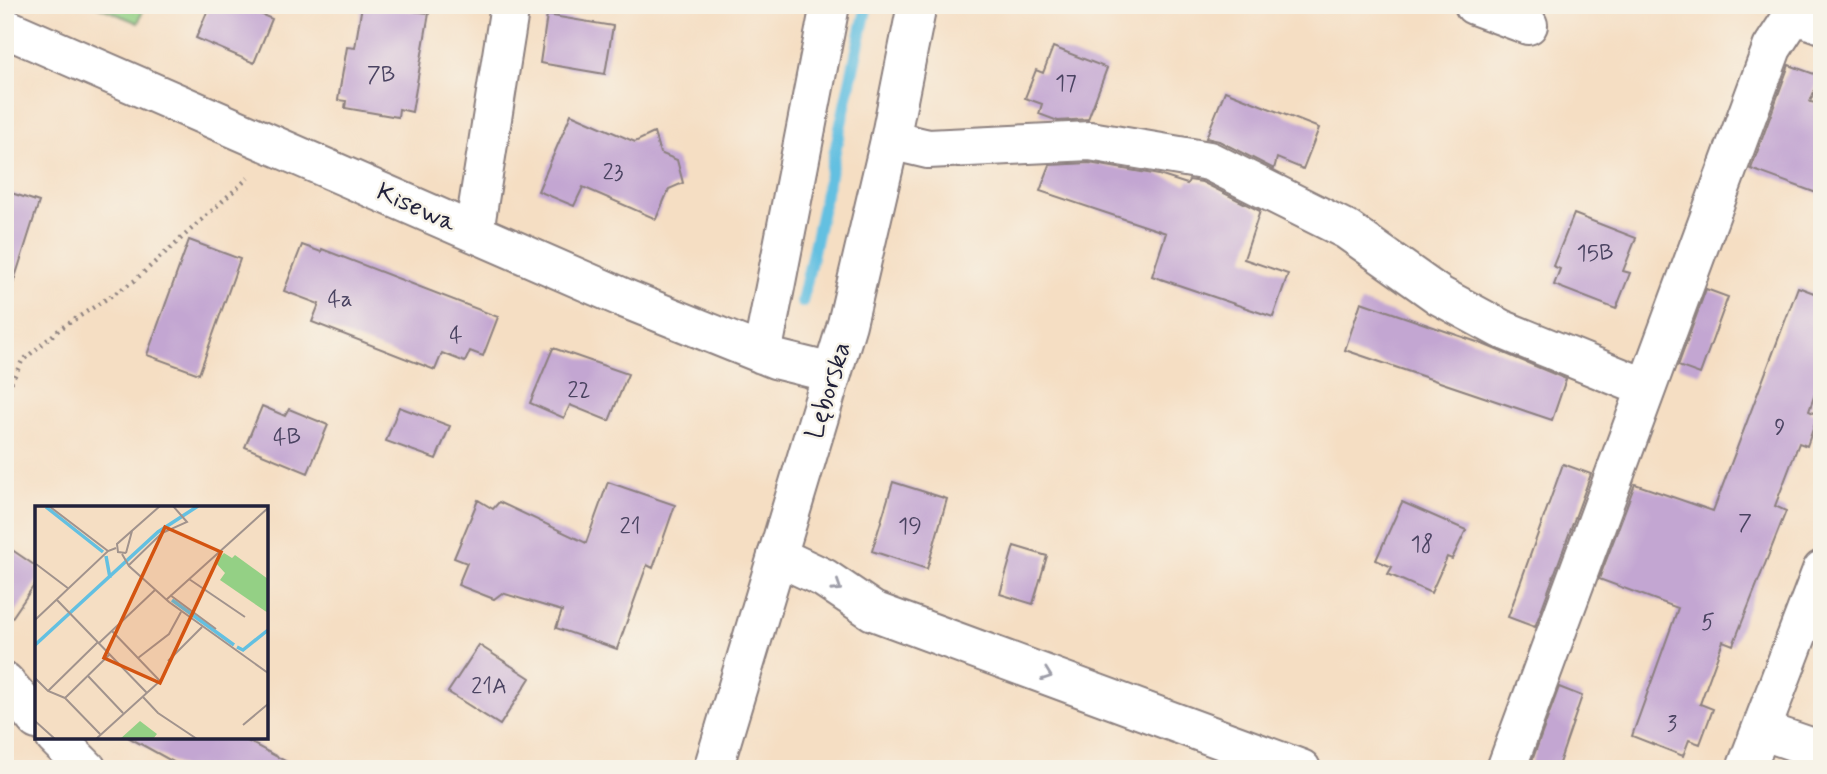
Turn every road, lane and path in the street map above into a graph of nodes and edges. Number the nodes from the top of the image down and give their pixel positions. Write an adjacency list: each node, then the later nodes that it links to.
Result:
1 (510, 5): 10 (street)
2 (830, 5): 11 (street)
3 (917, 5): 9 (street, Lęborska)
4 (1474, 5): 6 (street)
5 (1822, 24): 13 (street)
6 (1528, 25)
7 (5, 28): 8 (street, Kisewa)
8 (266, 139): 10 (street, Kisewa); 14 (path)
9 (890, 140): 12 (street, Lęborska); 13 (street)
10 (474, 232): 11 (street, Kisewa)
11 (762, 354): 12 (street, Kisewa)
12 (832, 373): 15 (street, Lęborska)
13 (1646, 388): 25 (street)
14 (5, 395)
15 (777, 556): 23 (street, Lęborska); 24 (street, one-way to 24)
16 (1822, 570): 19 (street)
17 (5, 682): 18 (street)
18 (35, 718)
19 (1761, 730): 21 (street); 26 (street)
20 (57, 739): 22 (street)
21 (1822, 751)
22 (87, 769)
23 (713, 769)
24 (1301, 769)
25 (1506, 769)
26 (1746, 769)

